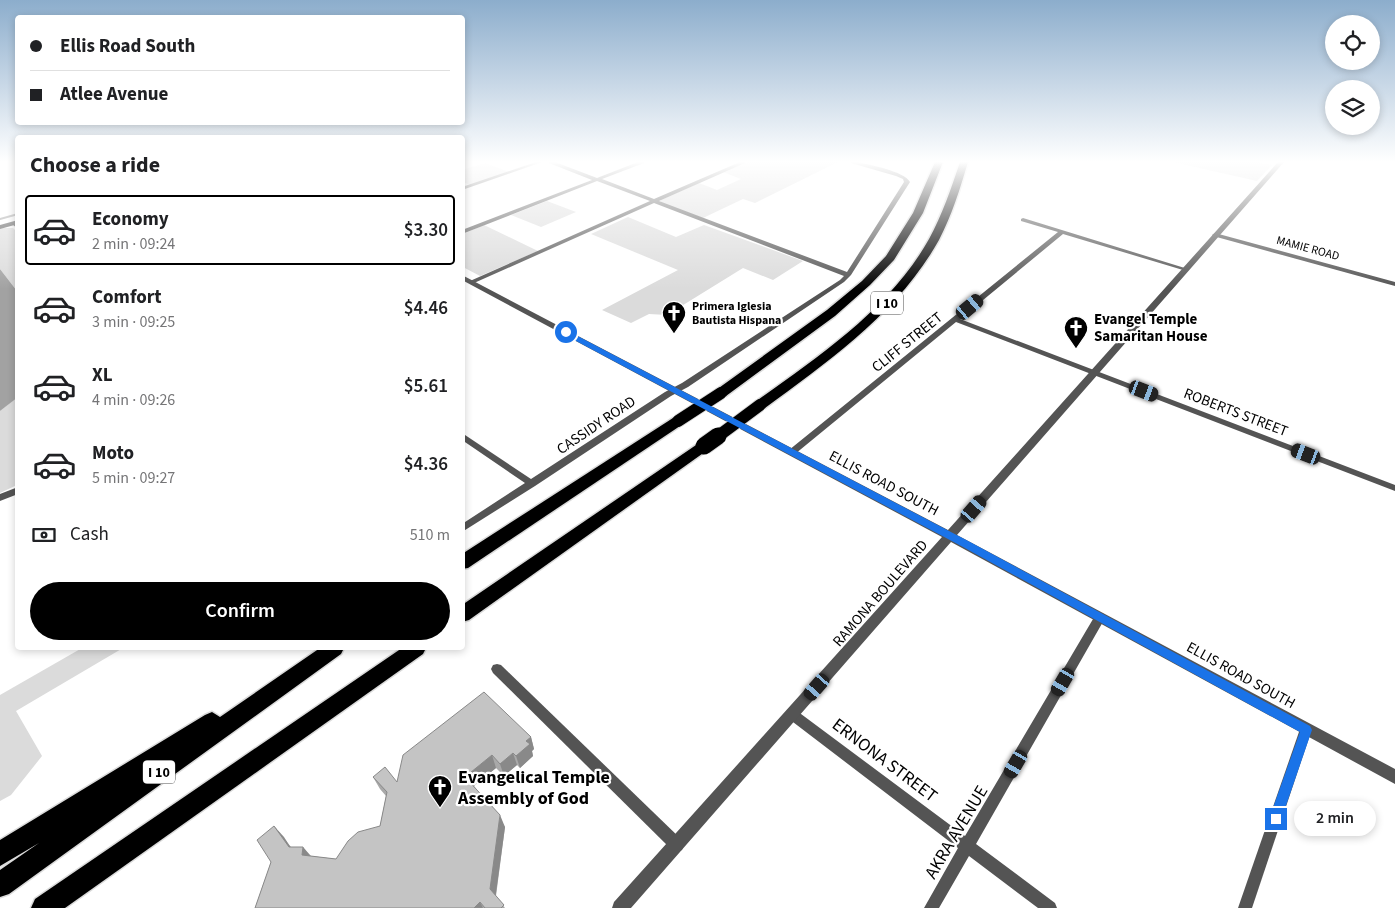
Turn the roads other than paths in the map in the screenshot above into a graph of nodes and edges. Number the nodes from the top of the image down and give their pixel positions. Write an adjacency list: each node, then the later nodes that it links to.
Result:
1 (533, 204): 11 (street)
2 (645, 204): 17 (street)
3 (662, 204): 15 (street)
4 (893, 204): 15 (street, CASSIDY ROAD)
5 (921, 204): 30 (highway, I 10, bridge)
6 (950, 204): 31 (highway, I 10, bridge)
7 (1242, 204): 13 (street, RAMONA BOULEVARD)
8 (1023, 220): 12 (street)
9 (15, 224): 10 (street)
10 (0, 227)
11 (465, 231)
12 (1062, 232): 14 (street); 19 (street, CLIFF STREET)
13 (1215, 234): 14 (street, RAMONA BOULEVARD); 18 (street, MAMIE ROAD)
14 (1184, 268): 20 (street, RAMONA BOULEVARD)
15 (848, 275): 21 (street, CASSIDY ROAD)
16 (465, 278): 17 (street, ELLIS ROAD SOUTH)
17 (472, 282): 21 (street, ELLIS ROAD SOUTH)
18 (1395, 284)
19 (956, 320): 20 (street, ROBERTS STREET); 23 (street, CLIFF STREET)
20 (1093, 372): 25 (street, ROBERTS STREET); 29 (street, RAMONA BOULEVARD)
21 (674, 390): 23 (street, ELLIS ROAD SOUTH); 24 (street, CASSIDY ROAD)
22 (465, 438): 24 (street)
23 (792, 452): 29 (street, ELLIS ROAD SOUTH)
24 (532, 484): 28 (street, CASSIDY ROAD)
25 (1395, 488)
26 (15, 491): 27 (street)
27 (0, 498)
28 (465, 527)
29 (950, 536): 32 (street, ELLIS ROAD SOUTH); 36 (street, RAMONA BOULEVARD)
30 (465, 561)
31 (465, 613)
32 (1100, 617): 37 (street, ELLIS ROAD SOUTH); 40 (street, AKRA AVENUE)
33 (413, 650): 43 (highway)
34 (326, 653): 41 (highway); 42 (highway, I 10)
35 (497, 669): 39 (street)
36 (793, 715): 39 (street, RAMONA BOULEVARD); 40 (street, ERNONA STREET)
37 (1306, 730): 38 (street, ELLIS ROAD SOUTH); 47 (street)
38 (1395, 777)
39 (677, 845): 44 (street, RAMONA BOULEVARD)
40 (969, 846): 45 (street, AKRA AVENUE); 46 (street, ERNONA STREET)
41 (0, 854)
42 (0, 885)
43 (44, 908)
44 (620, 908)
45 (931, 908)
46 (1050, 908)
47 (1245, 908)

